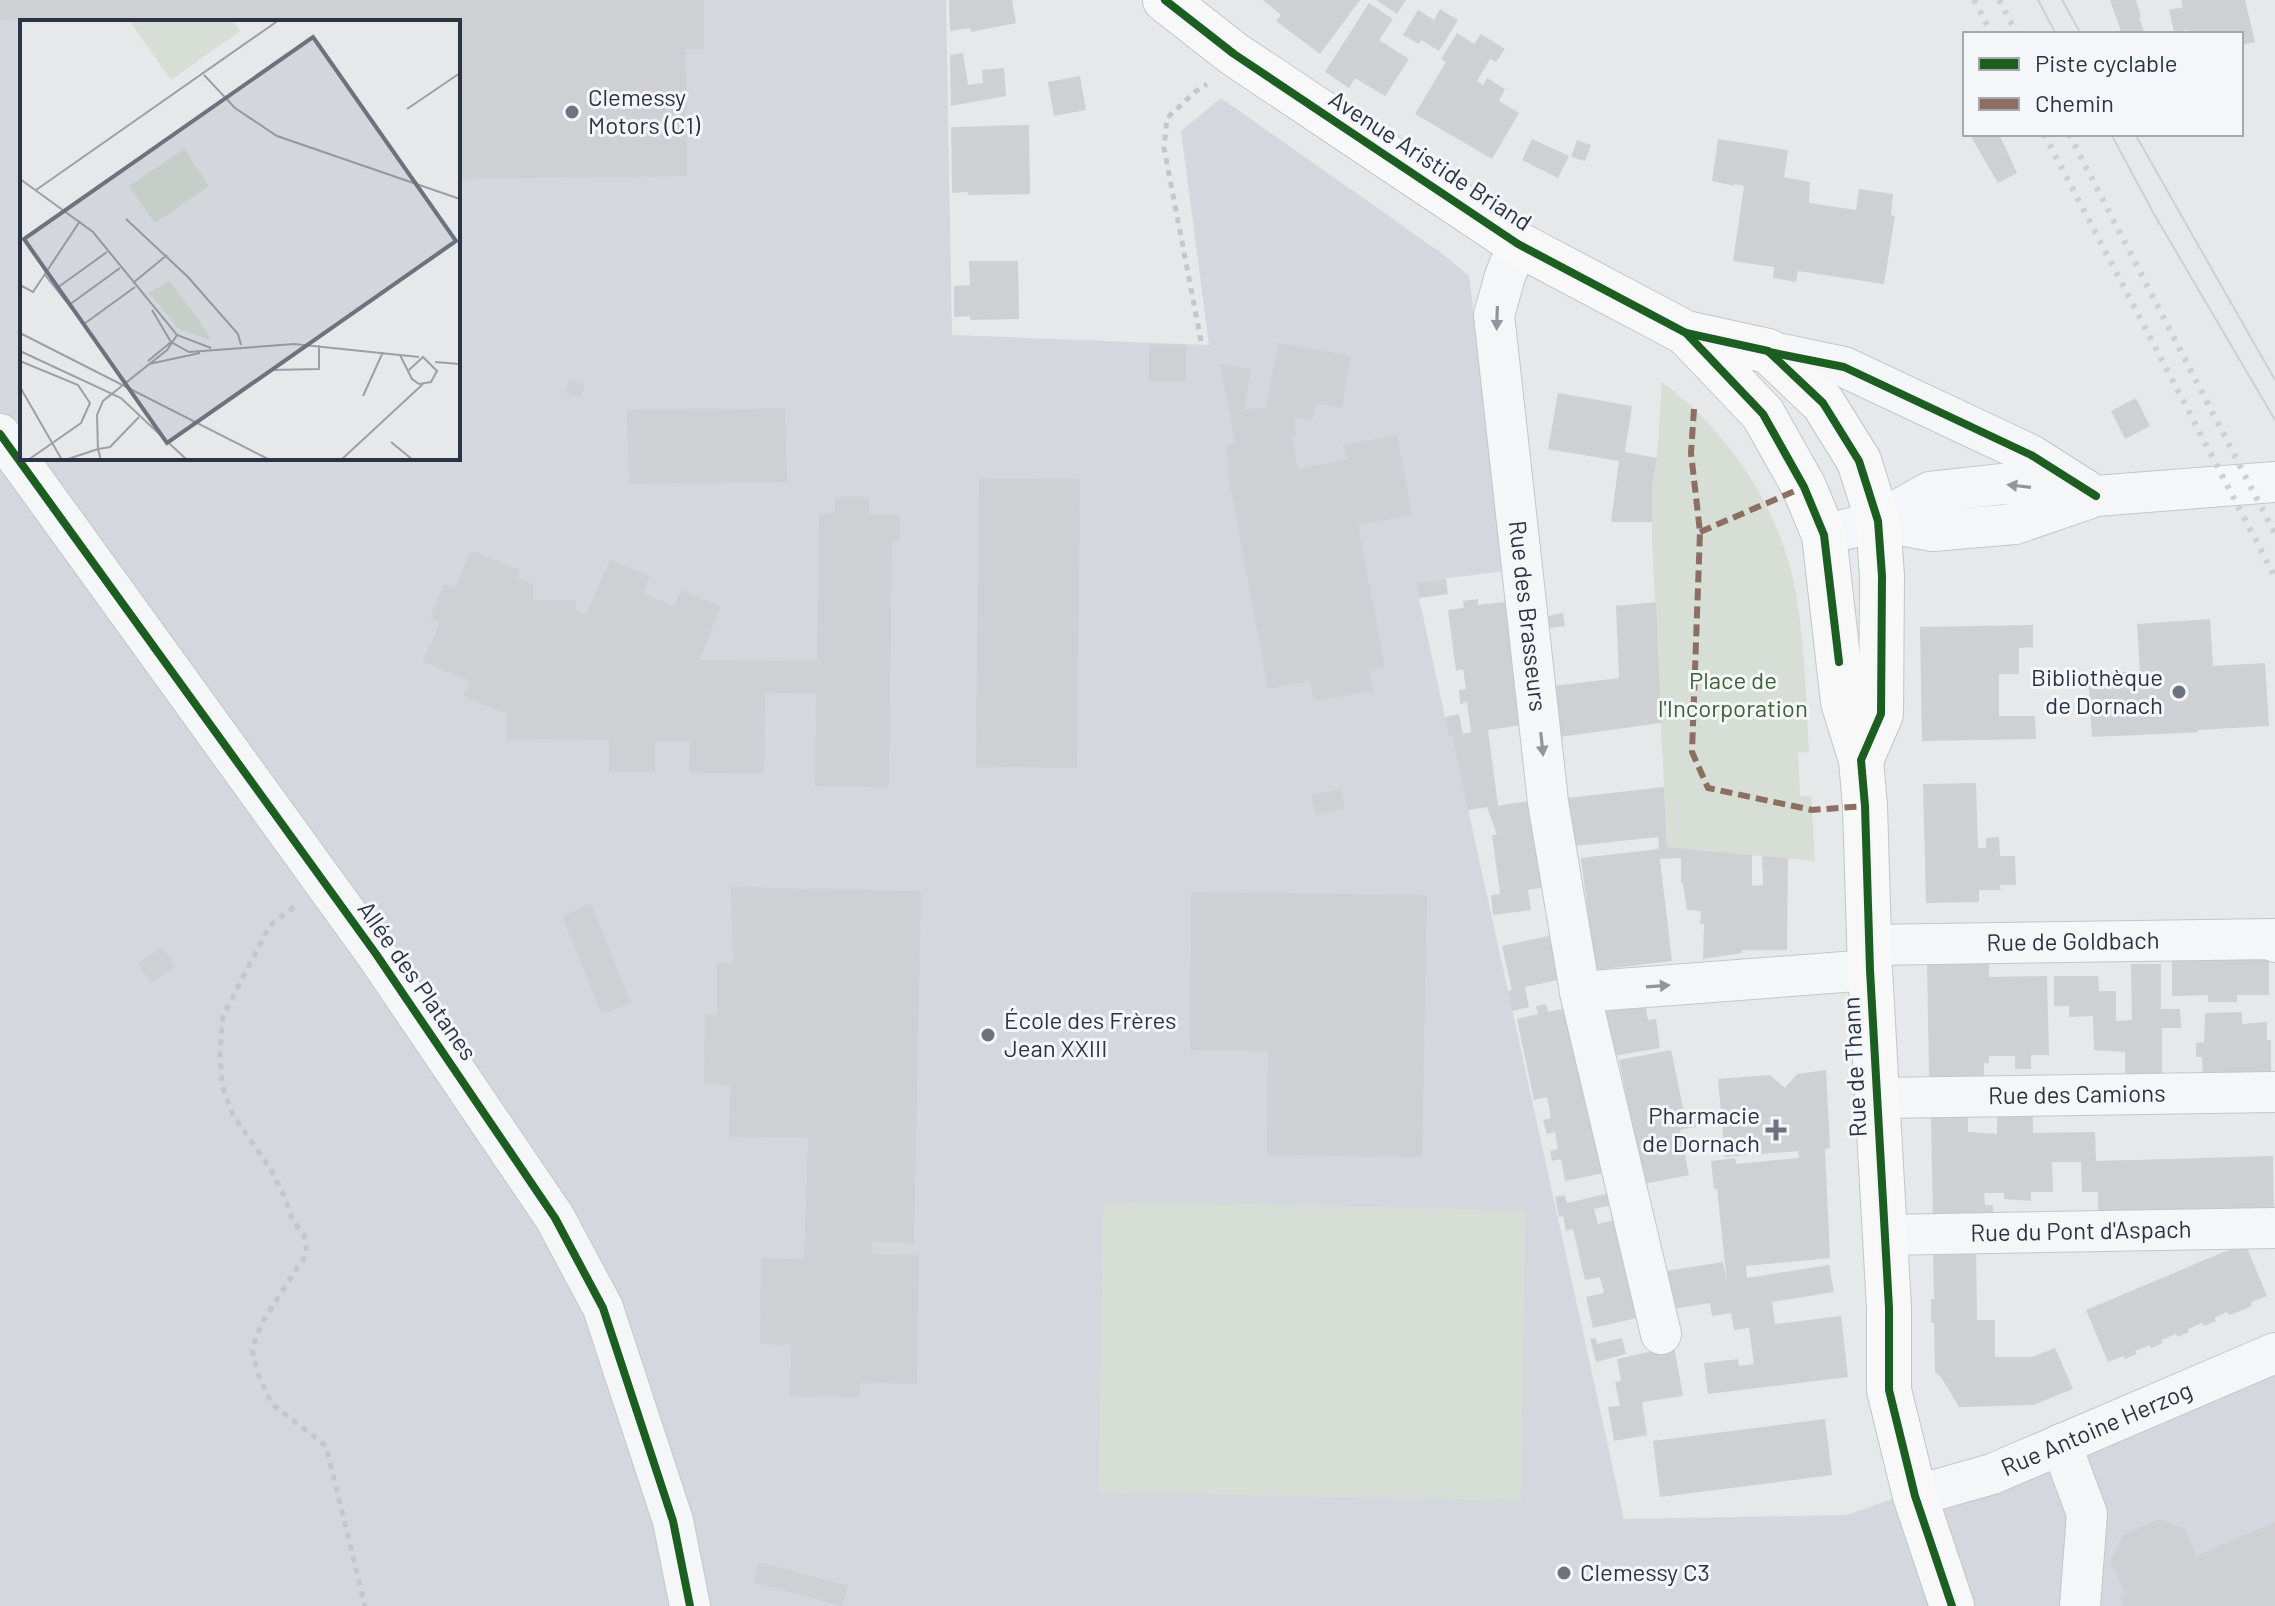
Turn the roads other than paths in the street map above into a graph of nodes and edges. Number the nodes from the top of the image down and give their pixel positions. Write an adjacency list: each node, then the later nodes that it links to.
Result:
1 (1165, 0): 2 (main road, Avenue Aristide Briand)
2 (1518, 244): 3 (main road, Avenue Aristide Briand); 13 (street, Rue des Brasseurs, one-way to 13)
3 (1686, 333): 4 (main road, Avenue Aristide Briand); 9 (main road, Avenue Aristide Briand)
4 (1768, 351): 7 (street); 8 (main road)
5 (0, 434): 22 (street, Allée des Platanes)
6 (2275, 482): 7 (street)
7 (2096, 496): 8 (street)
8 (1878, 521): 9 (street); 10 (main road, Rue de Thann)
9 (1824, 535): 10 (main road, Rue de Thann)
10 (1861, 760): 12 (main road, Rue de Thann)
11 (2275, 942): 12 (street, Rue de Goldbach)
12 (1870, 958): 13 (street, one-way to 12); 15 (main road, Rue de Thann)
13 (1580, 992): 18 (street, Rue des Brasseurs)
14 (2275, 1092): 15 (street, Rue des Camions)
15 (1877, 1098): 17 (main road, Rue de Thann)
16 (2275, 1228): 17 (street, Rue du Pont d'Aspach)
17 (1885, 1235): 21 (main road, Rue de Thann)
18 (1661, 1334)
19 (2275, 1353): 20 (street, Rue Antoine Herzog)
20 (2061, 1444): 21 (street, Rue Antoine Herzog); 24 (street)
21 (1915, 1496): 23 (main road, Rue de Thann)
22 (690, 1606)
23 (1952, 1606)
24 (2080, 1606)

